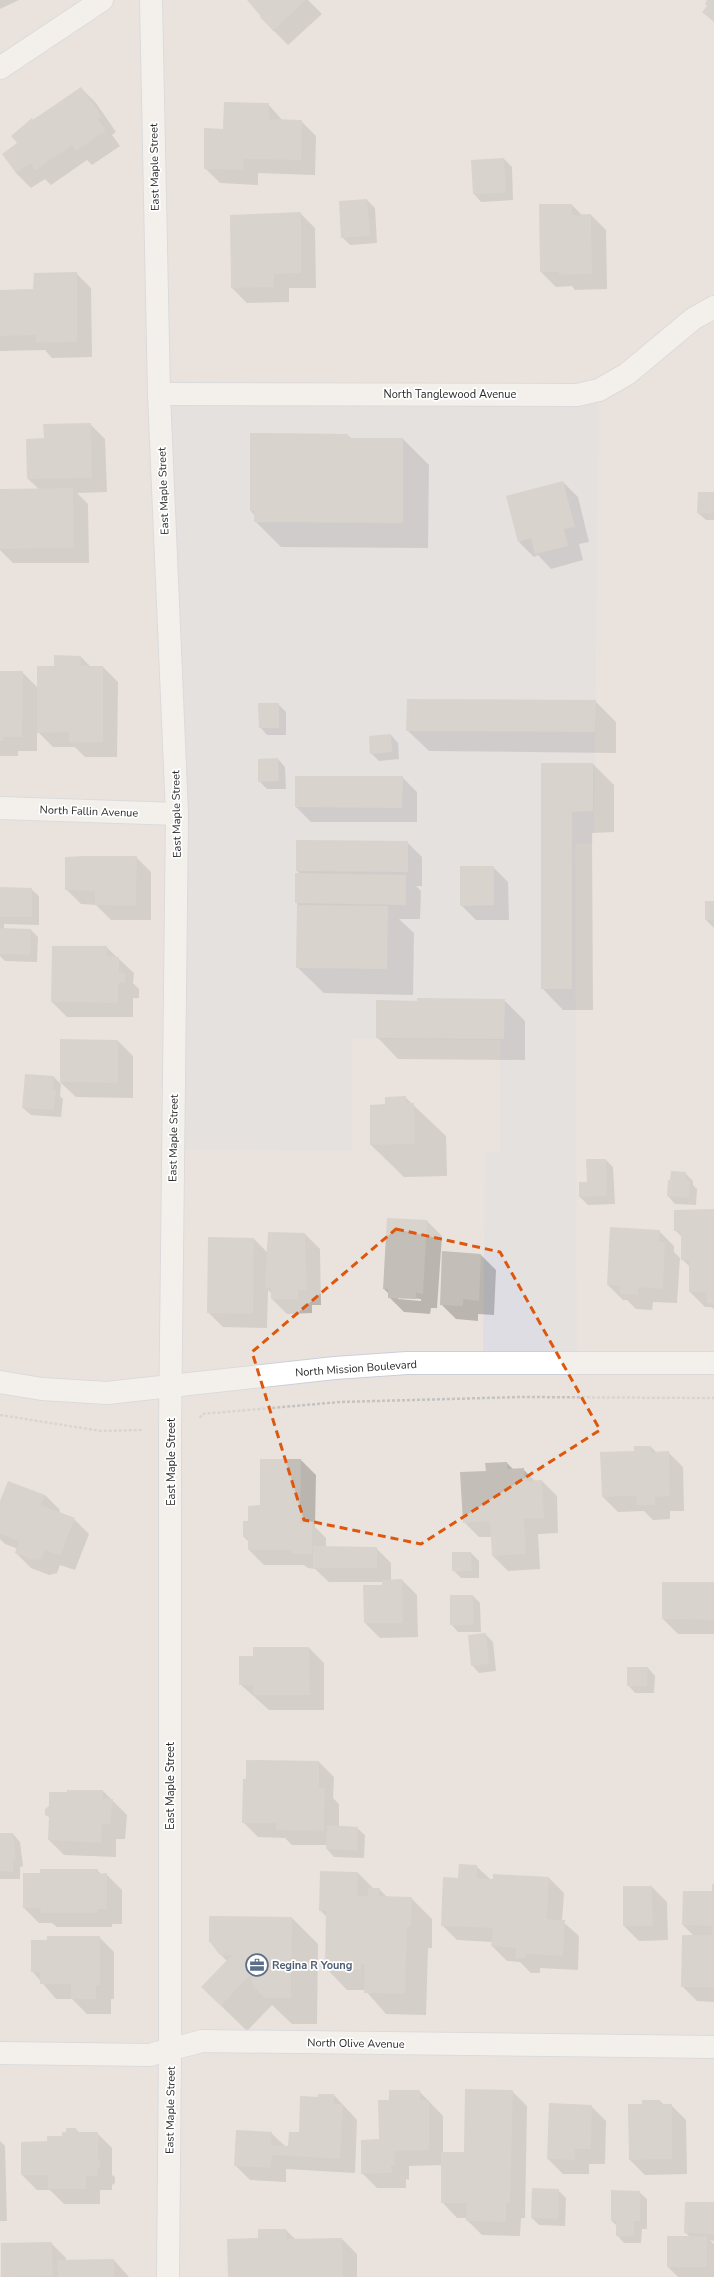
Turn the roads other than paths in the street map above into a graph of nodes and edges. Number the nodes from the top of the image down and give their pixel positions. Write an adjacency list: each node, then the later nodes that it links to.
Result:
1 (102, 0): 3 (street)
2 (151, 0): 5 (street, East Maple Street)
3 (0, 68)
4 (714, 307): 5 (street, North Tanglewood Avenue)
5 (159, 394): 7 (street, East Maple Street)
6 (0, 808): 7 (street, North Fallin Avenue)
7 (177, 814): 10 (street, East Maple Street)
8 (714, 1363): 10 (street, North Mission Boulevard)
9 (0, 1382): 10 (street, North Mission Boulevard)
10 (171, 1384): 12 (street, East Maple Street)
11 (714, 2046): 12 (street, North Olive Avenue)
12 (170, 2050): 13 (street, North Olive Avenue); 14 (street, East Maple Street)
13 (0, 2052)
14 (168, 2277)

